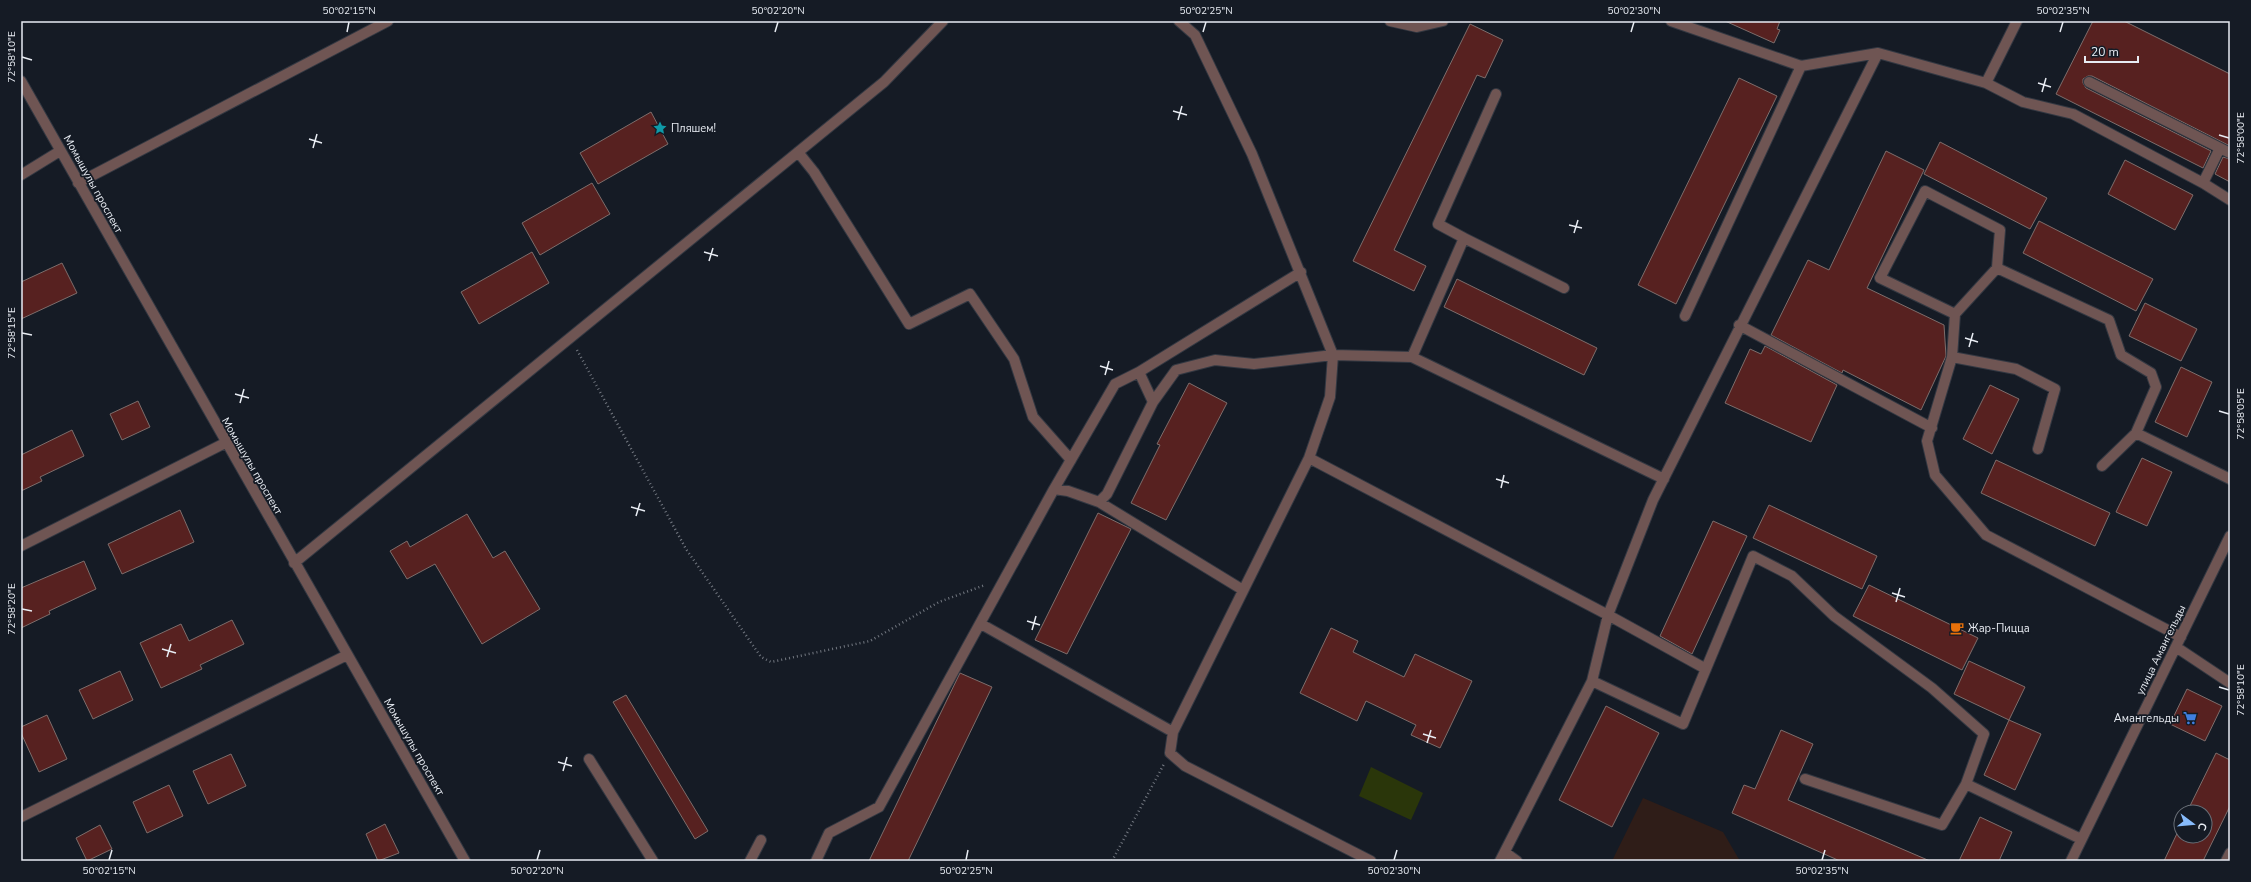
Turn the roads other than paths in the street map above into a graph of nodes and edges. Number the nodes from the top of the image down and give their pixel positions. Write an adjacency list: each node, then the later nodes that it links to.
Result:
1 (388, 21): 19 (street)
2 (943, 21): 16 (street)
3 (1178, 21): 24 (street)
4 (1390, 21): 5 (street)
5 (1443, 21)
6 (1671, 21): 9 (street)
7 (2017, 21): 12 (street)
8 (1878, 53): 9 (street); 12 (street); 28 (street)
9 (1801, 66): 27 (street)
10 (21, 81): 15 (street, Момышулы проспект)
11 (2089, 82): 14 (street)
12 (1986, 83): 20 (street)
13 (1496, 94): 22 (street)
14 (2220, 148): 17 (street); 20 (street)
15 (60, 151): 18 (street); 19 (street, Момышулы проспект)
16 (798, 152): 39 (street); 47 (street)
17 (2230, 153)
18 (21, 175)
19 (78, 183): 36 (street, Момышулы проспект)
20 (2202, 183): 21 (street)
21 (2230, 200)
22 (1464, 238): 25 (street); 30 (street)
23 (1996, 268): 26 (street); 26 (street); 35 (street)
24 (1301, 272): 29 (street); 32 (street)
25 (1564, 288)
26 (1956, 314): 31 (street)
27 (1685, 316)
28 (1740, 325): 34 (street); 41 (street)
29 (1333, 354): 30 (street); 33 (street); 38 (street)
30 (1412, 357): 41 (street)
31 (1952, 357): 34 (street); 37 (street)
32 (1139, 372): 33 (street); 39 (street)
33 (1153, 402): 44 (street)
34 (1932, 428): 51 (street)
35 (2136, 433): 40 (street); 42 (street)
36 (225, 443): 46 (street); 47 (street, Момышулы проспект)
37 (2038, 449)
38 (1308, 458): 48 (street); 49 (street)
39 (1071, 460): 43 (street)
40 (2102, 466)
41 (1664, 479): 49 (street)
42 (2230, 479)
43 (1054, 489): 44 (street); 50 (street)
44 (1099, 502): 48 (street)
45 (2230, 536): 51 (street, улица Амангельды)
46 (21, 546)
47 (294, 563): 53 (street, Момышулы проспект)
48 (1243, 590): 57 (street)
49 (1608, 615): 54 (street); 55 (street)
50 (981, 624): 57 (street); 69 (street)
51 (2181, 637): 52 (street, улица Амангельды)
52 (2176, 647): 56 (street); 62 (street, улица Амангельды)
53 (347, 654): 61 (street); 66 (street, Момышулы проспект)
54 (1706, 669): 55 (street); 60 (street)
55 (1592, 681): 65 (street)
56 (2230, 683)
57 (1173, 732): 70 (street)
58 (588, 759): 67 (street)
59 (1805, 779): 60 (street)
60 (1966, 784): 62 (street)
61 (21, 817)
62 (2082, 839): 72 (street, улица Амангельды)
63 (761, 840): 68 (street)
64 (2230, 853): 73 (street)
65 (1503, 857): 71 (street)
66 (465, 861)
67 (653, 861)
68 (750, 861)
69 (816, 861)
70 (1371, 861)
71 (1517, 861)
72 (2071, 861)
73 (2226, 861)

